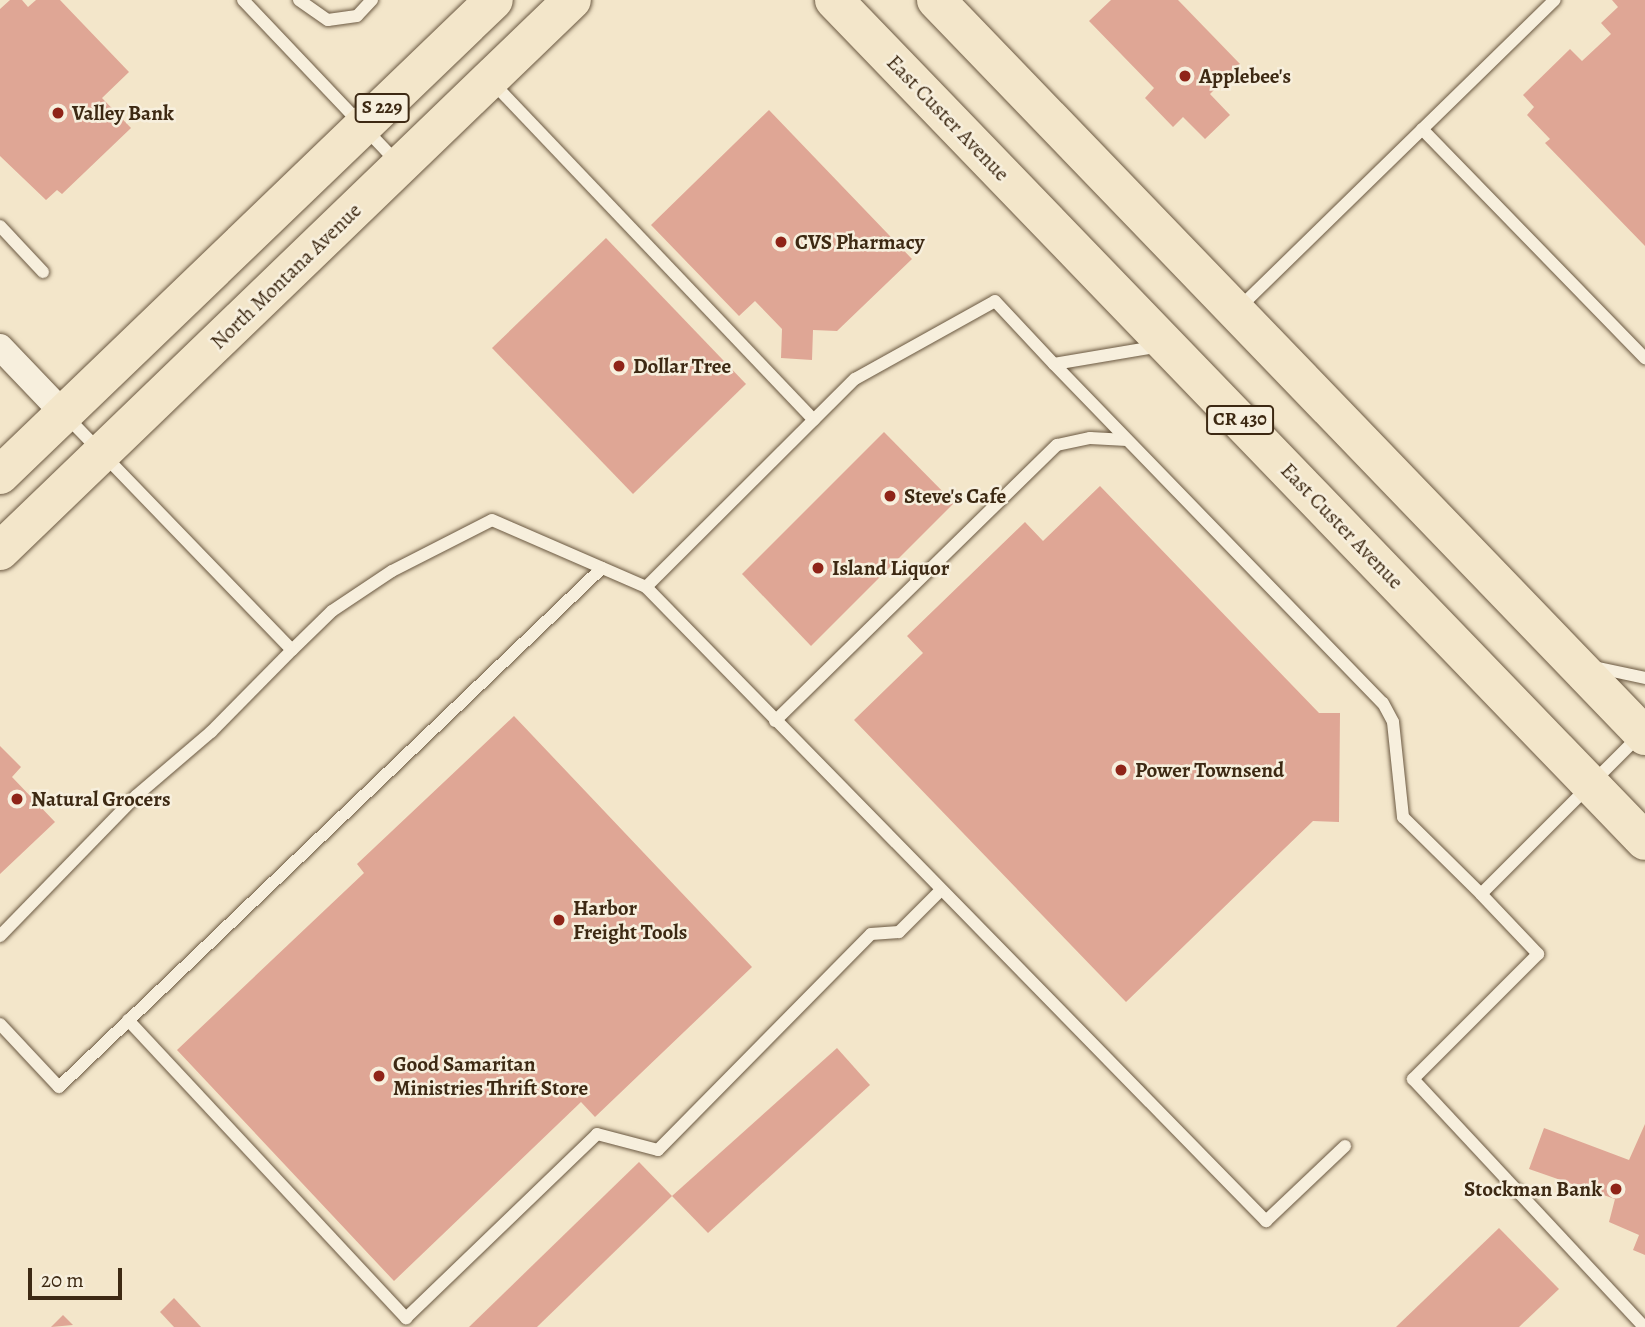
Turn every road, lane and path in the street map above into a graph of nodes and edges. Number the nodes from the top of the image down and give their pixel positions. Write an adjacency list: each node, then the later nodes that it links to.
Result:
1 (243, 0): 10 (lane)
2 (299, 0): 3 (lane)
3 (372, 0)
4 (494, 0): 10 (main road, S 229)
5 (572, 0): 9 (main road, North Montana Avenue / S 229)
6 (834, 0): 16 (main road, East Custer Avenue / CR 430)
7 (936, 0): 15 (main road)
8 (1555, 0): 11 (lane)
9 (489, 79): 12 (main road, North Montana Avenue / S 229); 21 (lane)
10 (361, 127): 12 (lane); 20 (main road, S 229)
11 (1422, 129): 15 (lane); 18 (lane)
12 (400, 165): 23 (main road, North Montana Avenue / S 229)
13 (0, 226): 14 (lane)
14 (43, 272)
15 (1236, 311): 29 (main road)
16 (1167, 345): 19 (lane); 33 (main road, East Custer Avenue / CR 430)
17 (0, 347): 20 (street)
18 (1645, 358)
19 (1054, 365): 21 (lane); 22 (lane)
20 (64, 414): 23 (lane); 24 (main road, S 229)
21 (814, 420): 27 (lane)
22 (1127, 440): 31 (lane); 36 (lane)
23 (102, 454): 25 (main road, North Montana Avenue / S 229); 28 (lane)
24 (0, 475)
25 (0, 551)
26 (601, 568): 27 (lane); 28 (lane); 38 (lane)
27 (646, 587): 31 (lane)
28 (292, 650): 37 (lane)
29 (1572, 661): 30 (lane); 32 (main road)
30 (1645, 678)
31 (775, 721): 35 (lane)
32 (1644, 735): 33 (lane)
33 (1591, 784): 34 (main road, East Custer Avenue / CR 430); 36 (lane)
34 (1645, 841)
35 (940, 891): 38 (lane); 40 (lane)
36 (1481, 894): 41 (lane)
37 (0, 936)
38 (128, 1020): 39 (lane)
39 (0, 1024)
40 (1345, 1146)
41 (1644, 1327)

